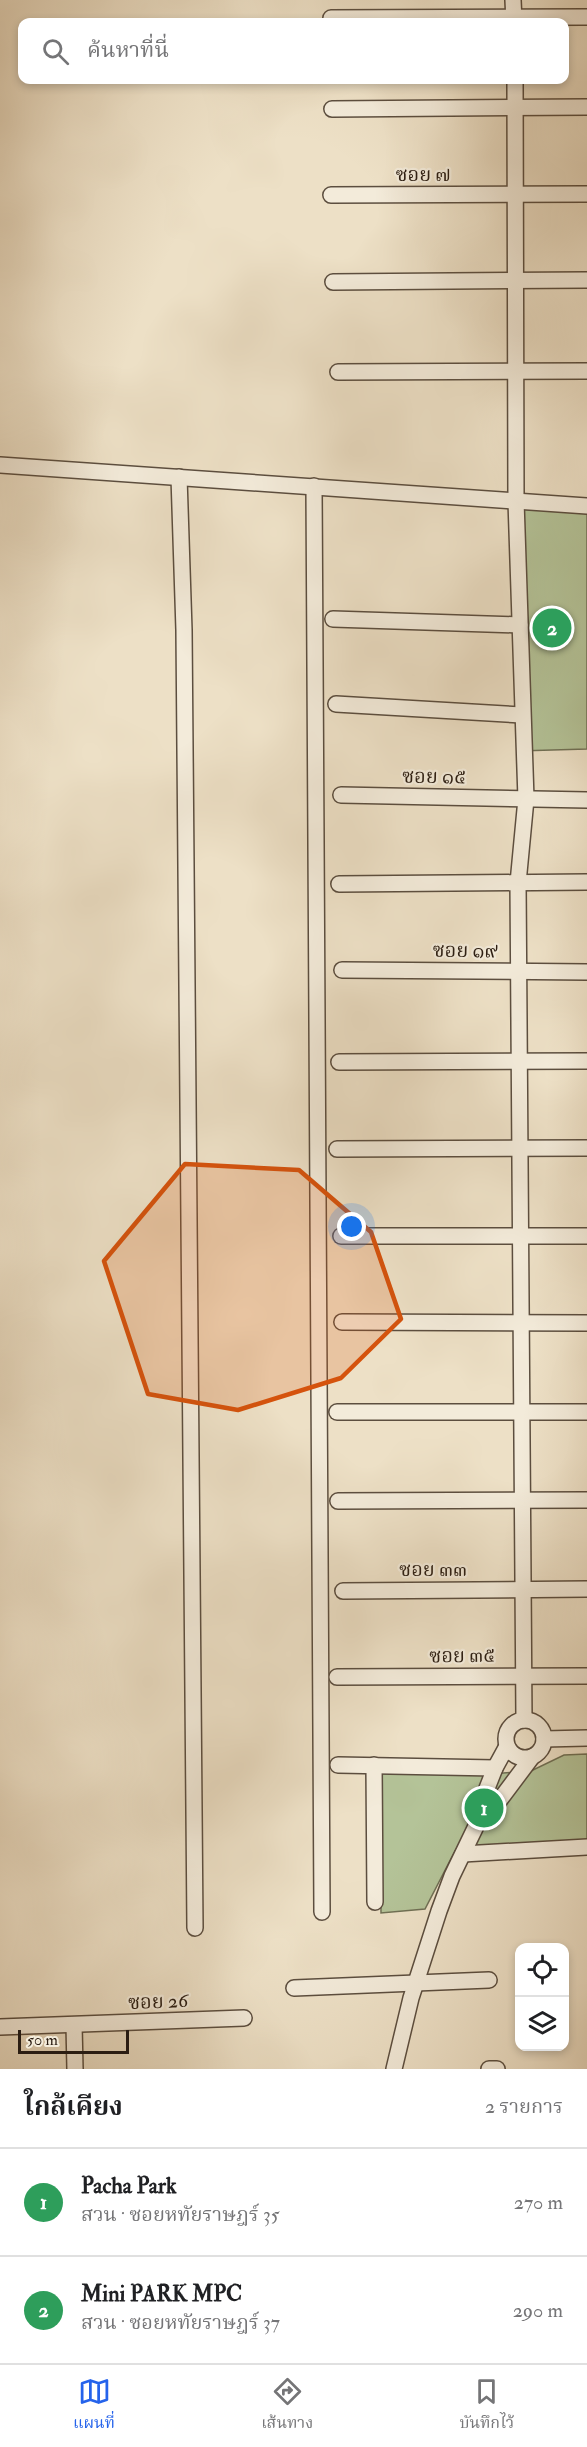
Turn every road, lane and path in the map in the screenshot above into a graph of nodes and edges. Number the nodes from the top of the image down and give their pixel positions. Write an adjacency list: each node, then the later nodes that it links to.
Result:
1 (513, 0): 3 (street)
2 (587, 17): 4 (street)
3 (514, 18)
4 (563, 18)
5 (515, 84): 6 (street)
6 (516, 107): 7 (street); 8 (street); 10 (street)
7 (587, 107)
8 (332, 109)
9 (331, 195): 10 (street, ซอย ๗)
10 (516, 195): 11 (street, ซอย ๗); 13 (street)
11 (587, 195)
12 (587, 280): 13 (street)
13 (515, 281): 14 (street); 15 (street)
14 (333, 282)
15 (516, 371): 16 (street); 17 (street); 21 (street)
16 (587, 371)
17 (338, 372)
18 (0, 465): 19 (street)
19 (179, 477): 20 (street); 73 (street)
20 (314, 486): 21 (street); 72 (street)
21 (516, 501): 22 (street); 24 (street)
22 (587, 506)
23 (333, 619): 24 (street)
24 (520, 625): 26 (street)
25 (336, 704): 26 (street)
26 (522, 715): 28 (street)
27 (341, 795): 28 (street, ซอย ๑๕)
28 (526, 799): 29 (street, ซอย ๑๕); 31 (street)
29 (587, 800)
30 (587, 882): 31 (street)
31 (518, 883): 32 (street); 34 (street)
32 (339, 884)
33 (342, 970): 34 (street, ซอย ๑๙)
34 (519, 972): 35 (street, ซอย ๑๙); 36 (street)
35 (587, 972)
36 (519, 1061): 37 (street); 38 (street); 41 (street)
37 (587, 1061)
38 (339, 1062)
39 (587, 1148): 41 (street)
40 (336, 1149): 41 (street)
41 (520, 1149): 43 (street)
42 (341, 1236): 43 (street)
43 (520, 1236): 44 (street); 47 (street)
44 (587, 1236)
45 (342, 1322): 47 (street)
46 (587, 1323): 47 (street)
47 (522, 1324): 50 (street)
48 (337, 1412): 50 (street)
49 (587, 1412): 50 (street)
50 (521, 1413): 53 (street)
51 (587, 1500): 53 (street)
52 (338, 1501): 53 (street)
53 (522, 1501): 55 (street)
54 (587, 1589): 55 (street, ซอย ๓๓)
55 (522, 1590): 56 (street, ซอย ๓๓); 57 (street)
56 (343, 1591)
57 (524, 1675): 58 (street, ซอย ๓๕); 59 (street, ซอย ๓๕); 60 (street)
58 (587, 1676)
59 (337, 1677)
60 (524, 1720): 61 (street); 63 (street)
61 (544, 1738): 62 (street); 64 (street)
62 (587, 1738)
63 (507, 1746): 64 (street); 67 (street)
64 (532, 1757): 68 (street)
65 (338, 1765): 66 (street)
66 (375, 1765): 67 (street); 71 (street)
67 (495, 1768): 68 (street)
68 (479, 1820): 70 (street)
69 (587, 1848): 70 (street)
70 (463, 1854): 75 (street)
71 (375, 1902)
72 (322, 1912)
73 (195, 1928)
74 (489, 1980): 75 (street)
75 (416, 1983): 76 (street); 81 (street)
76 (294, 1988)
77 (244, 2018): 78 (street, ซอย 26)
78 (74, 2025): 79 (street, ซอย 26); 80 (street)
79 (0, 2027)
80 (75, 2069)
81 (394, 2069)
82 (489, 2069): 83 (street)
83 (497, 2069)

